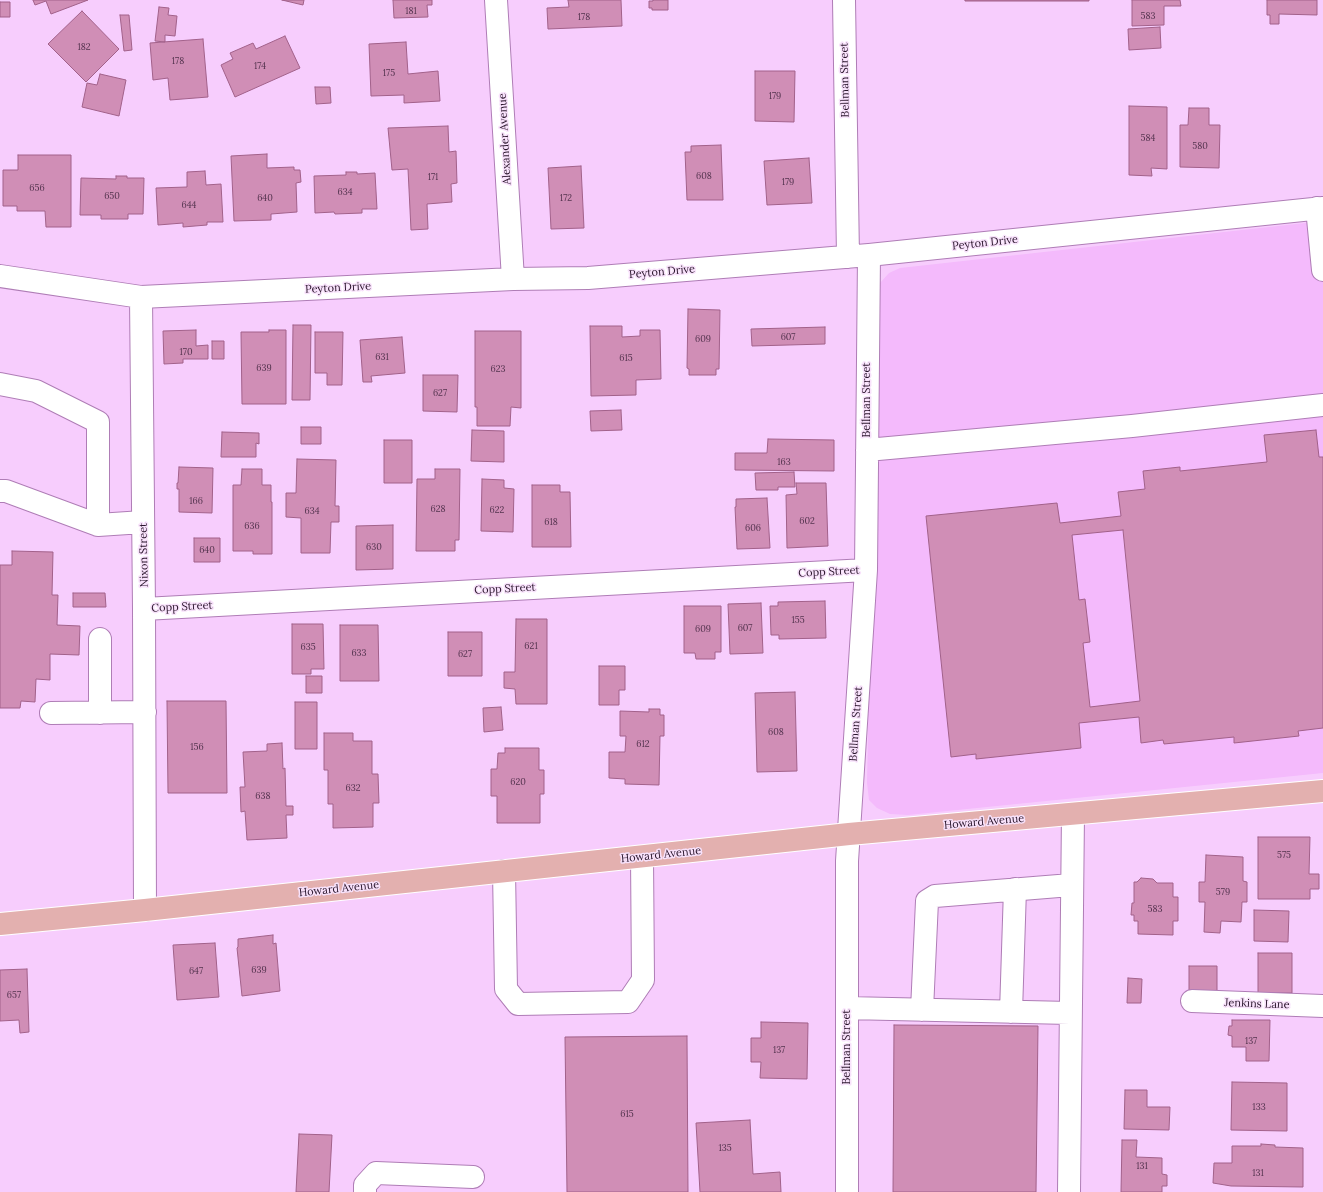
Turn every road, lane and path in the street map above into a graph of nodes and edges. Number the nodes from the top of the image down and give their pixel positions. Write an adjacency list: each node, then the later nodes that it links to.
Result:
1 (496, 0): 7 (street, Alexander Avenue)
2 (844, 0): 4 (street, Bellman Street)
3 (1320, 208): 4 (street, Peyton Drive); 5 (street)
4 (859, 256): 7 (street, Peyton Drive); 11 (street, Bellman Street)
5 (1323, 270)
6 (0, 276): 8 (street, Peyton Drive)
7 (513, 279): 8 (street, Peyton Drive)
8 (141, 297): 13 (street, Nixon Street)
9 (0, 384): 14 (street)
10 (1323, 405): 11 (street)
11 (867, 450): 15 (street, Bellman Street)
12 (0, 491): 14 (street)
13 (143, 522): 14 (street); 16 (street, Nixon Street)
14 (98, 525)
15 (866, 570): 16 (street, Copp Street); 23 (street, Bellman Street)
16 (144, 609): 18 (street, Nixon Street)
17 (100, 638): 20 (street)
18 (144, 712): 20 (street); 28 (street, Nixon Street)
19 (51, 713): 20 (street)
20 (100, 713)
21 (1323, 791): 22 (main road, Howard Avenue)
22 (1073, 814): 23 (main road, Howard Avenue); 26 (street)
23 (849, 834): 24 (main road, Howard Avenue); 32 (street, Bellman Street)
24 (642, 857): 25 (main road, Howard Avenue); 25 (street)
25 (504, 871): 28 (main road, Howard Avenue)
26 (1071, 885): 27 (street); 35 (street)
27 (1014, 889): 33 (street); 34 (street)
28 (145, 910): 29 (main road, Howard Avenue)
29 (0, 924)
30 (1192, 1001): 31 (street, Jenkins Lane)
31 (1323, 1006)
32 (847, 1008): 33 (street); 38 (street, Bellman Street)
33 (922, 1010): 34 (street)
34 (1010, 1012): 35 (street)
35 (1070, 1013): 39 (street)
36 (473, 1177): 37 (street)
37 (365, 1192)
38 (847, 1192)
39 (1069, 1192)

